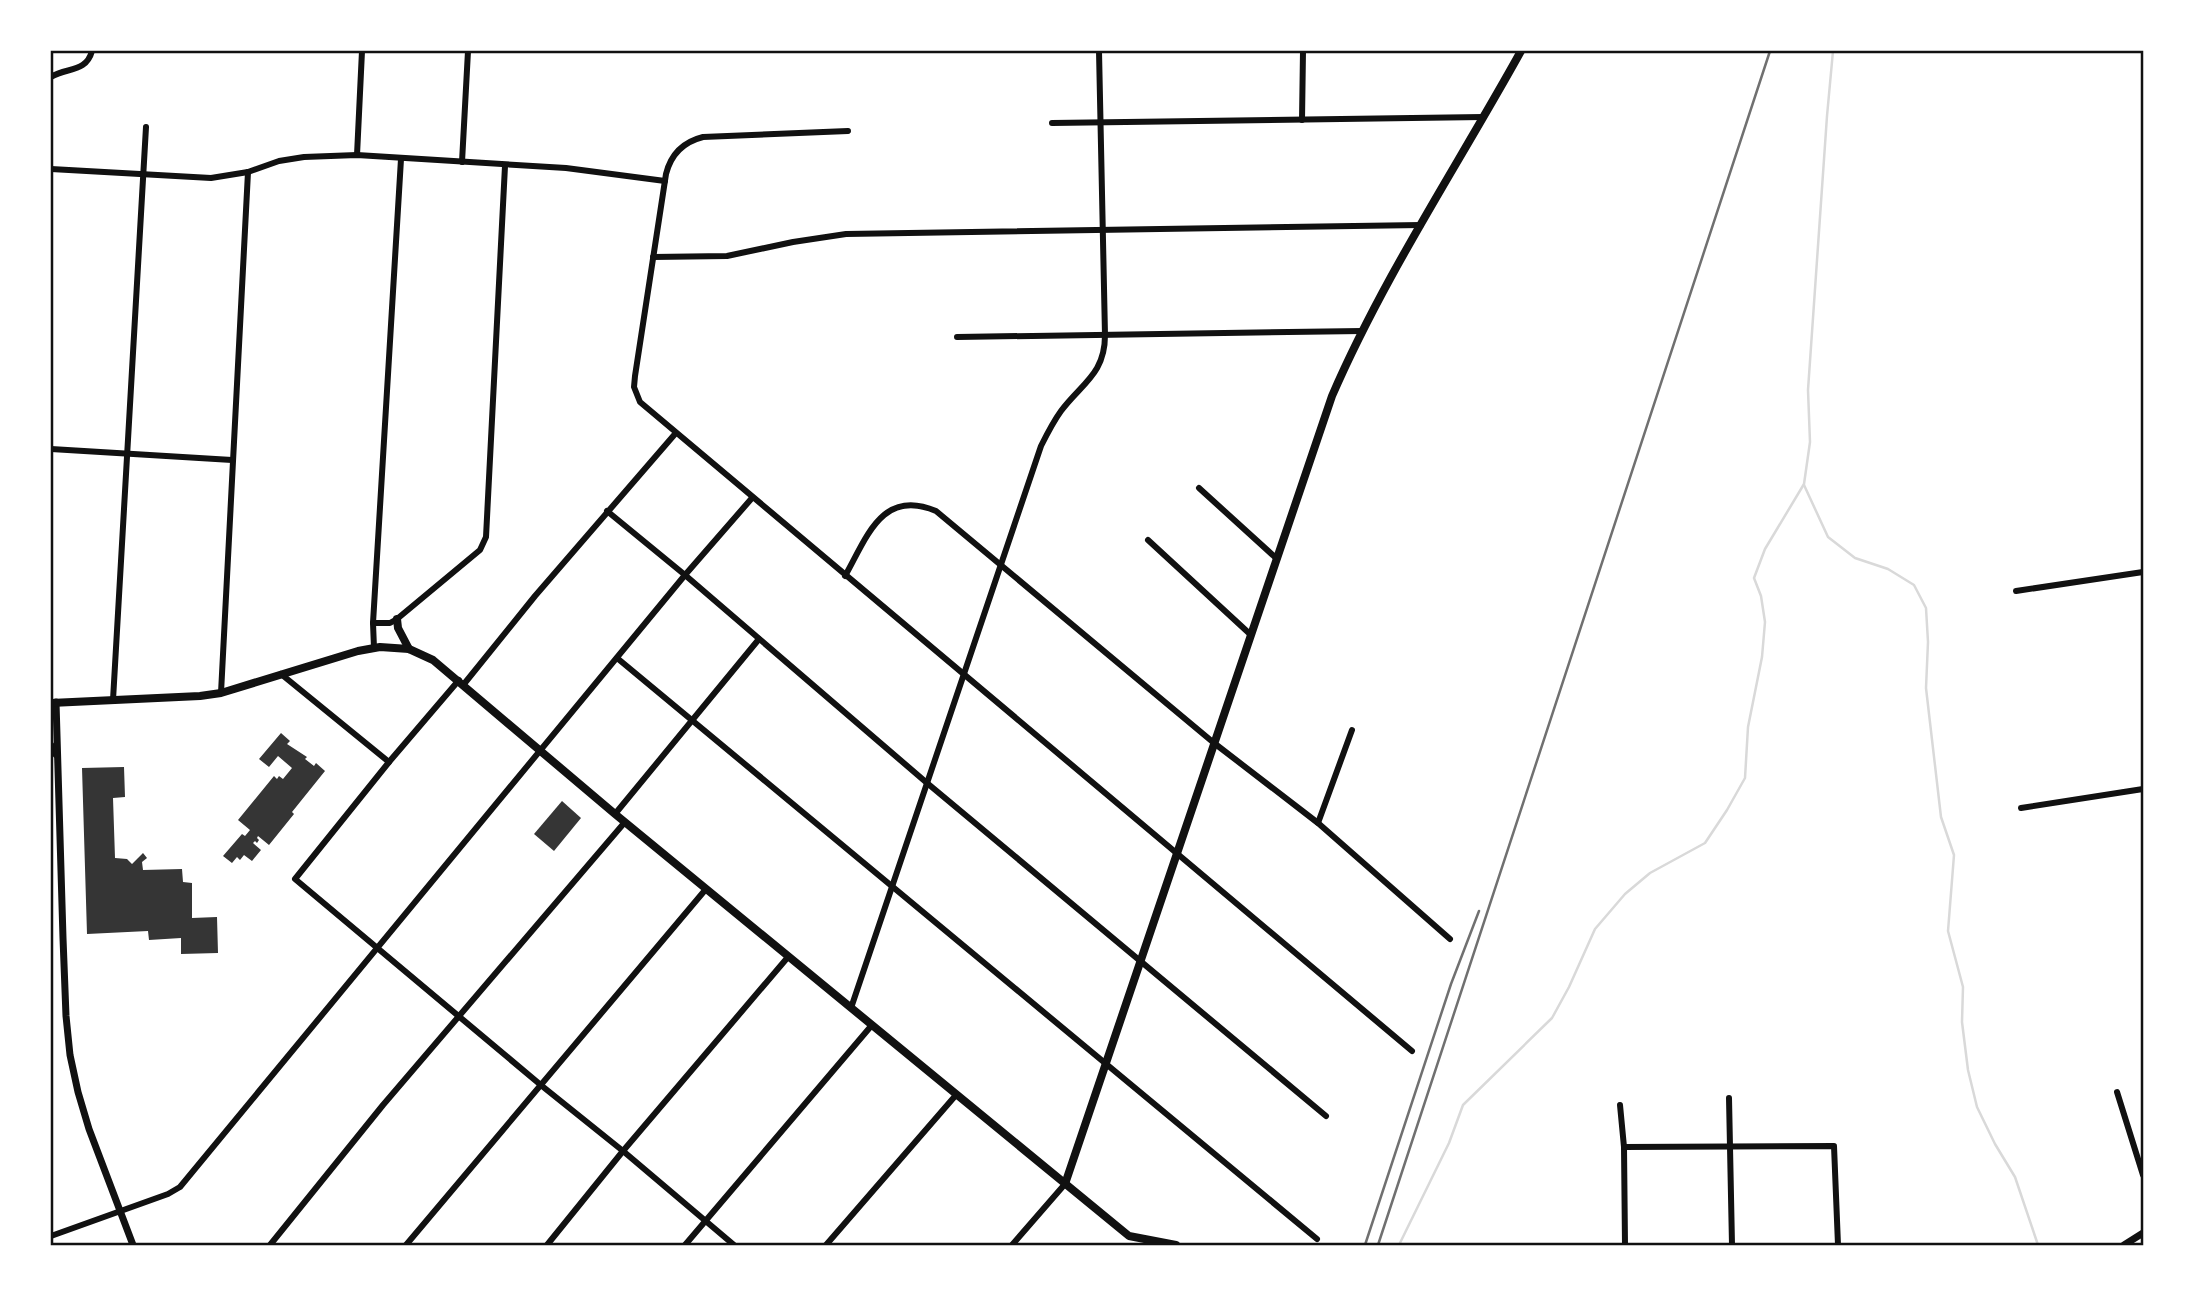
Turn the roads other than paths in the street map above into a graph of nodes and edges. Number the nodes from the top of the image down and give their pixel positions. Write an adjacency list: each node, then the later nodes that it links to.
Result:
1 (92, 51): 7 (street)
2 (362, 51): 14 (street)
3 (468, 51): 16 (street)
4 (1099, 51): 10 (street)
5 (1303, 51): 9 (street)
6 (1521, 51): 8 (main road)
7 (51, 77)
8 (1483, 117): 9 (street); 22 (main road)
9 (1302, 120): 10 (street)
10 (1101, 122): 11 (street); 23 (street)
11 (1052, 123)
12 (146, 127): 20 (street)
13 (848, 131): 21 (street)
14 (357, 155): 15 (street); 19 (street)
15 (401, 159): 16 (street); 43 (street)
16 (462, 162): 17 (street)
17 (505, 166): 21 (street); 42 (street)
18 (51, 170): 20 (street)
19 (248, 172): 20 (street); 31 (street)
20 (143, 174): 30 (street)
21 (665, 181): 24 (street)
22 (1421, 225): 23 (street); 25 (main road)
23 (1103, 229): 24 (street); 26 (street)
24 (653, 257): 28 (street)
25 (1362, 331): 26 (street); 36 (main road)
26 (1105, 335): 27 (street); 37 (street)
27 (957, 337)
28 (675, 434): 33 (street); 34 (street)
29 (51, 449): 30 (street)
30 (126, 454): 31 (street); 53 (street)
31 (232, 460): 52 (street)
32 (1199, 488): 36 (street)
33 (752, 498): 39 (street); 40 (street)
34 (607, 511): 39 (street); 51 (street)
35 (1148, 540): 44 (street)
36 (1276, 558): 44 (main road)
37 (1001, 566): 40 (street); 50 (street); 57 (street)
38 (2143, 572): 41 (street)
39 (685, 575): 45 (street); 48 (street)
40 (845, 576): 50 (street)
41 (2016, 591)
42 (397, 619): 43 (street); 47 (main road)
43 (373, 623): 46 (street)
44 (1251, 635): 57 (main road)
45 (759, 639): 55 (street); 62 (street)
46 (374, 648): 47 (main road); 49 (main road)
47 (409, 649): 51 (main road)
48 (617, 659): 55 (street); 59 (street)
49 (281, 674): 52 (main road); 61 (street)
50 (964, 675): 62 (street); 69 (street)
51 (461, 682): 59 (main road); 61 (street)
52 (221, 693): 53 (main road)
53 (113, 700): 54 (main road)
54 (53, 702): 60 (street)
55 (692, 722): 66 (street); 70 (street)
56 (1352, 730): 68 (street)
57 (1214, 743): 68 (street); 69 (main road)
58 (51, 746): 60 (main road)
59 (541, 750): 66 (main road); 73 (street)
60 (56, 754): 64 (street)
61 (389, 762): 73 (street)
62 (927, 783): 70 (street); 75 (street)
63 (2143, 789): 65 (street)
64 (55, 808): 92 (street)
65 (2021, 808)
66 (615, 814): 67 (main road)
67 (625, 822): 71 (main road); 77 (street)
68 (1318, 823): 72 (street)
69 (1177, 854): 75 (main road); 79 (street)
70 (891, 886): 76 (street); 80 (street)
71 (706, 889): 74 (main road); 81 (street)
72 (1450, 939)
73 (379, 947): 77 (street); 92 (street)
74 (788, 957): 76 (main road); 89 (street)
75 (1141, 961): 80 (main road); 86 (street)
76 (851, 1008): 78 (main road)
77 (459, 1015): 81 (street); 99 (street)
78 (872, 1025): 83 (main road); 93 (street)
79 (1412, 1051)
80 (1106, 1064): 91 (main road); 96 (street)
81 (542, 1086): 89 (street); 100 (street)
82 (2118, 1092): 90 (street)
83 (956, 1095): 91 (main road); 104 (street)
84 (1729, 1098): 87 (street)
85 (1620, 1105): 88 (street)
86 (1326, 1116)
87 (1731, 1146): 88 (street); 108 (street); 109 (street)
88 (1624, 1147): 107 (street)
89 (624, 1151): 93 (street); 101 (street)
90 (2143, 1175)
91 (1065, 1184): 97 (main road); 105 (street)
92 (120, 1211): 95 (street); 98 (street)
93 (704, 1221): 102 (street); 103 (street)
94 (2143, 1233): 110 (street)
95 (51, 1236)
96 (1317, 1239)
97 (1158, 1243): 106 (main road)
98 (133, 1245)
99 (270, 1245)
100 (406, 1245)
101 (547, 1245)
102 (685, 1245)
103 (734, 1245)
104 (826, 1245)
105 (1012, 1245)
106 (1176, 1245)
107 (1625, 1245)
108 (1732, 1245)
109 (1838, 1245)
110 (2124, 1245)

